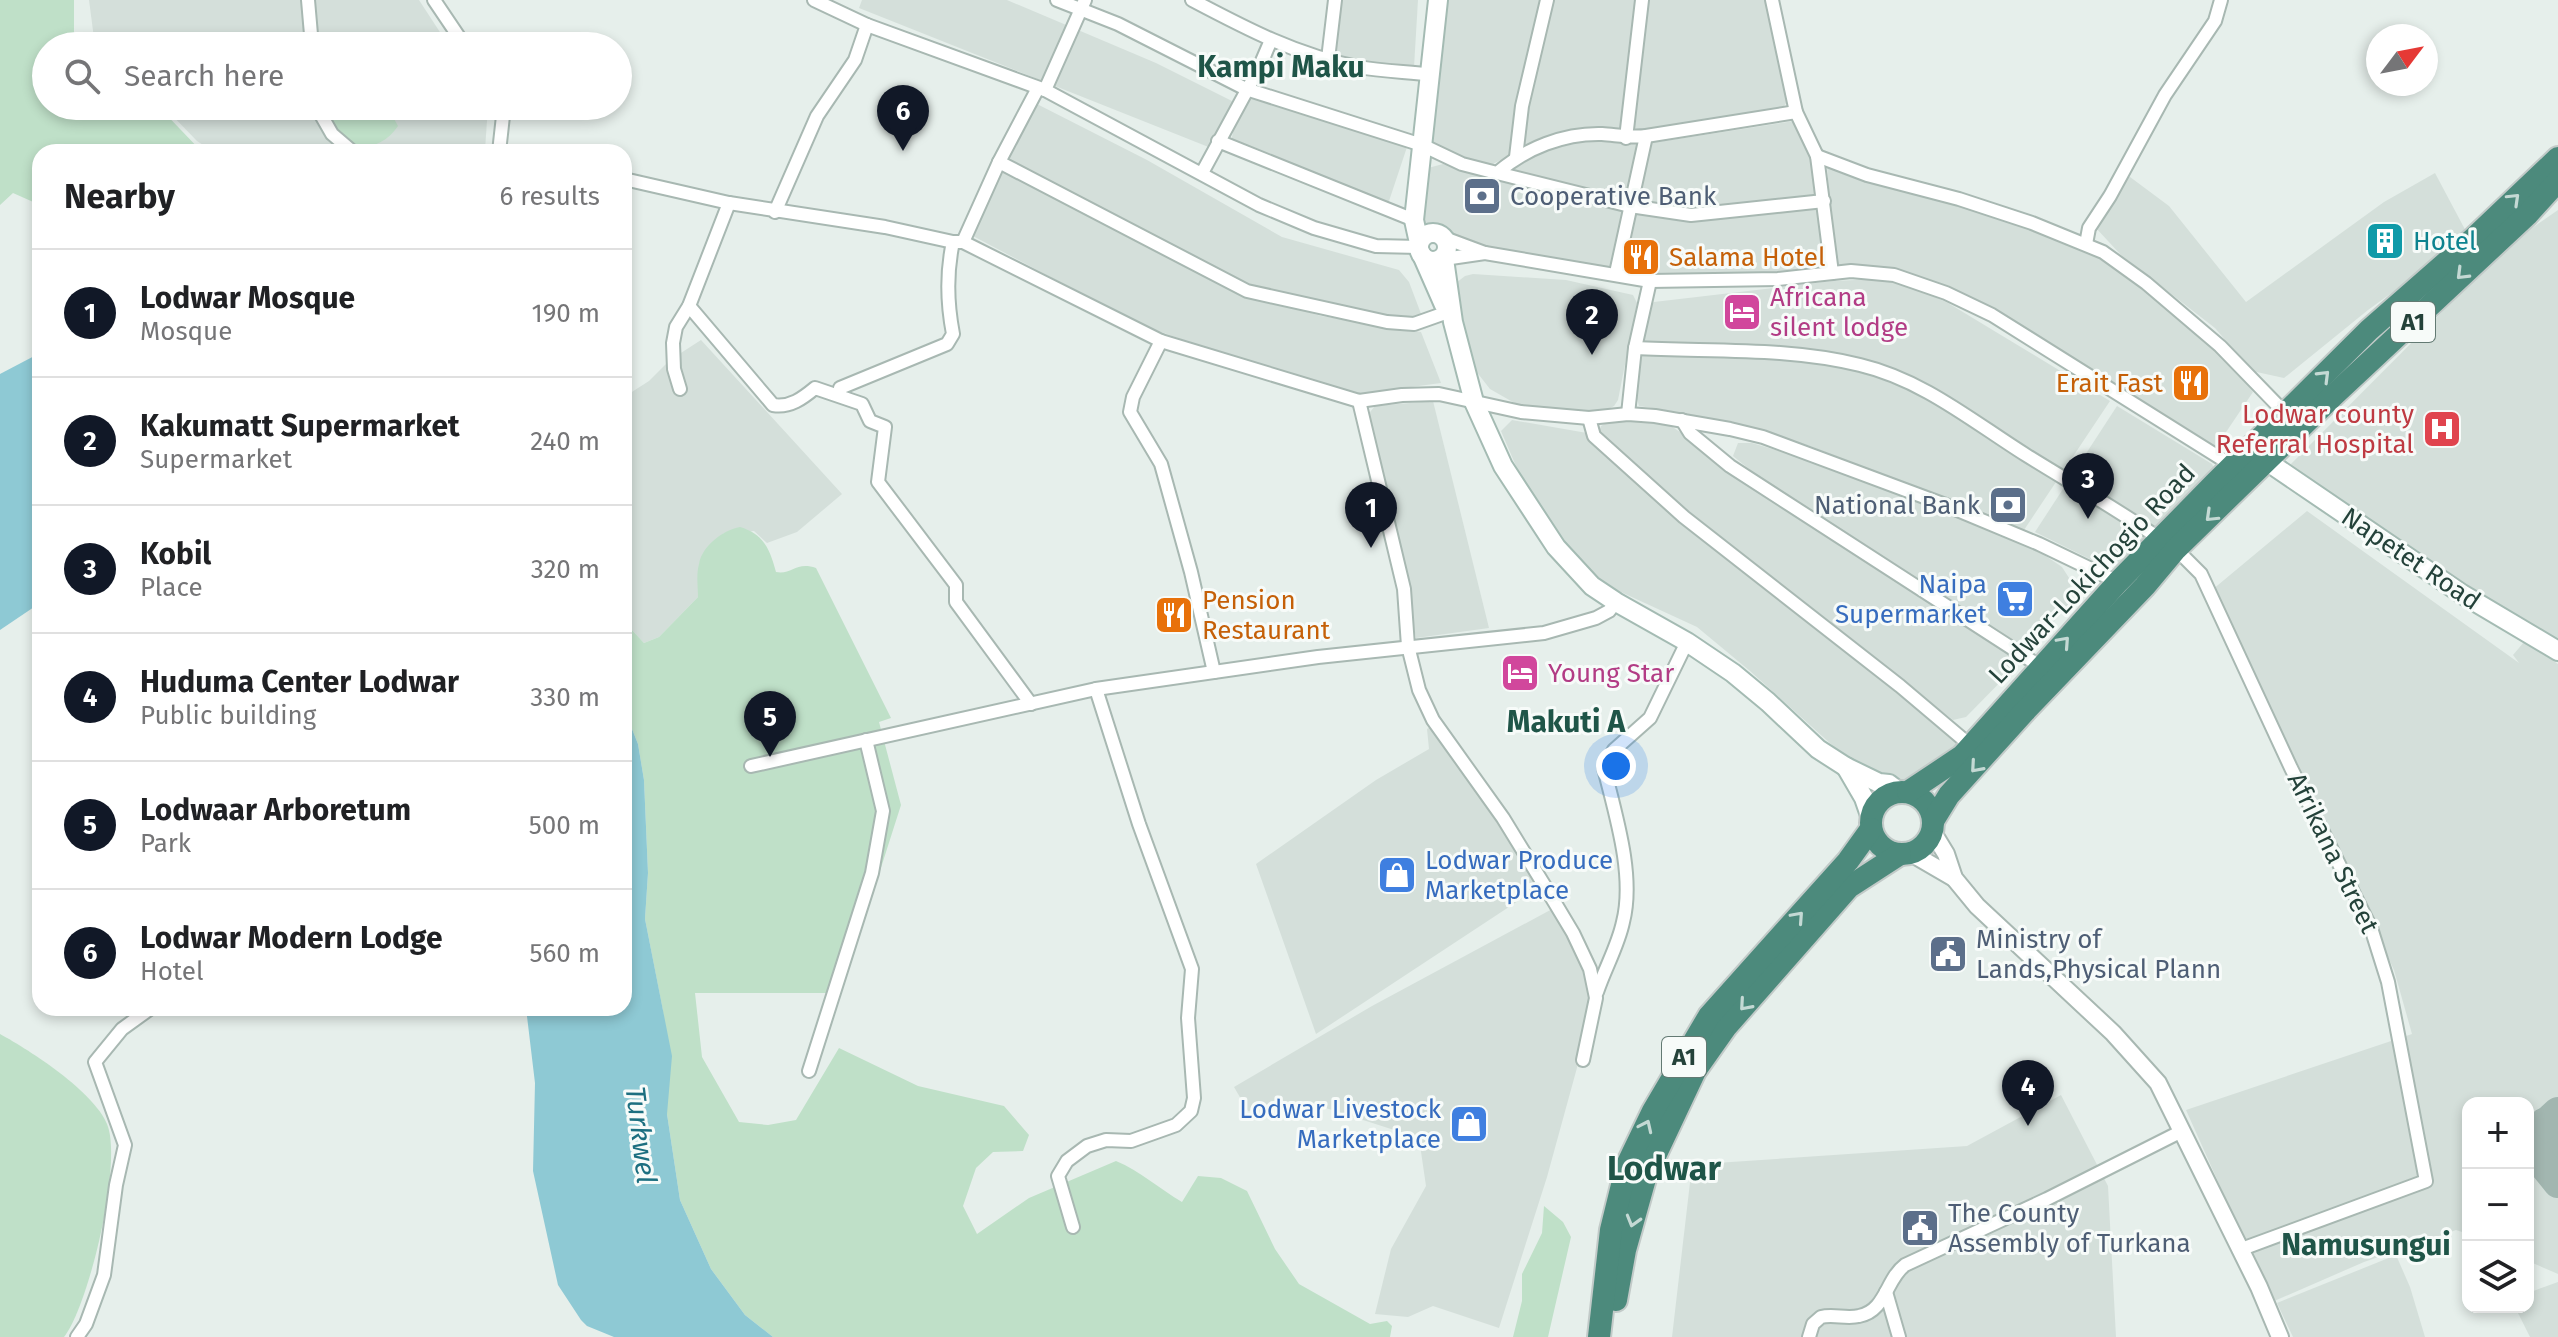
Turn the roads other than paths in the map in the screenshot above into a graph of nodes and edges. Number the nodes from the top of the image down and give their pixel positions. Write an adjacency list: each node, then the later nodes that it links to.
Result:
1 (308, 0): 16 (street)
2 (434, 0): 17 (street)
3 (814, 0): 14 (street)
4 (848, 0): 14 (street)
5 (1057, 0): 13 (street)
6 (1192, 0): 18 (street)
7 (1335, 0): 19 (street)
8 (1438, 0): 20 (main road)
9 (1547, 0): 33 (street)
10 (1642, 0): 27 (street)
11 (1772, 0): 23 (street)
12 (2221, 0): 48 (street)
13 (1083, 5): 21 (street); 22 (street)
14 (843, 13): 15 (street)
15 (867, 25): 21 (street); 44 (street)
16 (311, 32)
17 (456, 32)
18 (1271, 40): 19 (street); 22 (street)
19 (1328, 59): 20 (street)
20 (1432, 75): 31 (main road)
21 (1042, 89): 35 (street); 36 (street)
22 (1246, 89): 28 (street); 31 (street)
23 (1796, 112): 26 (street); 32 (street)
24 (324, 120): 29 (street)
25 (503, 120): 30 (street)
26 (1646, 136): 27 (street); 43 (street)
27 (1626, 138): 33 (street)
28 (1218, 141): 36 (street); 45 (street)
29 (344, 144)
30 (500, 144)
31 (1422, 145): 37 (street); 40 (main road)
32 (1817, 156): 41 (street); 48 (street)
33 (1516, 157): 37 (street)
34 (2558, 158): 63 (highway, Lodwar-Lokichogio Road / A1, one-way to 34)
35 (999, 162): 47 (street); 56 (street)
36 (1202, 173): 49 (street)
37 (1497, 173): 43 (street)
38 (632, 181): 42 (street)
39 (2558, 181): 67 (highway, Lodwar-Lokichogio Road / A1, one-way to 67)
40 (1419, 192): 45 (main road); 46 (main road)
41 (1824, 201): 43 (street); 53 (street)
42 (729, 203): 44 (street); 55 (street)
43 (1630, 206): 52 (street)
44 (775, 212): 47 (street)
45 (1414, 220): 49 (main road)
46 (1439, 235): 49 (main road); 50 (street); 51 (main road)
47 (958, 242): 57 (street); 59 (street)
48 (2086, 244): 63 (street)
49 (1420, 248): 51 (main road); 56 (main road)
50 (1485, 253): 51 (street); 52 (street)
51 (1444, 259): 56 (main road)
52 (1616, 273): 54 (street)
53 (1832, 273): 54 (street); 68 (street)
54 (1650, 281): 58 (street)
55 (689, 306): 60 (street); 78 (street)
56 (1450, 317): 62 (main road)
57 (1161, 341): 61 (street); 76 (street)
58 (1635, 348): 64 (street); 69 (street, Afrikana Street)
59 (840, 388)
60 (680, 389)
61 (1359, 401): 62 (street); 73 (street)
62 (1474, 402): 65 (street); 71 (main road)
63 (2285, 413): 68 (highway, Lodwar-Lokichogio Road / A1)
64 (1628, 414): 65 (street); 66 (street)
65 (1589, 418): 80 (street)
66 (1682, 420): 70 (street); 75 (street)
67 (2268, 462): 69 (highway, Lodwar-Lokichogio Road / A1, one-way to 69); 74 (main road, Napetet Road)
68 (2233, 466): 69 (highway, Lodwar-Lokichogio Road / A1)
69 (2168, 544): 70 (highway, Lodwar-Lokichogio Road / A1); 85 (highway, Lodwar-Lokichogio Road / A1, one-way to 85); 94 (street, Afrikana Street)
70 (2118, 582): 75 (highway, Lodwar-Lokichogio Road / A1, one-way to 70)
71 (1616, 602): 72 (main road); 73 (street)
72 (1687, 642): 82 (main road); 88 (street)
73 (1408, 646): 76 (street); 88 (street)
74 (2558, 651)
75 (2041, 667): 80 (highway, Lodwar-Lokichogio Road / A1)
76 (1214, 672): 77 (street)
77 (1096, 689): 78 (street); 93 (street)
78 (1031, 704): 79 (street)
79 (866, 740): 81 (street); 91 (street)
80 (1971, 746): 83 (highway, Lodwar-Lokichogio Road / A1)
81 (751, 766)
82 (1846, 767): 83 (main road); 84 (main road)
83 (1903, 792): 84 (highway, A1); 85 (highway)
84 (1871, 824): 86 (highway); 97 (highway, A1, one-way to 84)
85 (1933, 826): 86 (highway, A1); 87 (street)
86 (1906, 854): 87 (street); 98 (highway, A1, one-way to 98)
87 (1954, 878): 92 (street)
88 (1596, 998): 90 (street)
89 (140, 1016): 96 (street)
90 (1583, 1060)
91 (809, 1071)
92 (2182, 1131): 94 (street); 95 (street)
93 (1073, 1227)
94 (2239, 1250): 101 (street)
95 (1886, 1292): 99 (street); 100 (street)
96 (77, 1337)
97 (1599, 1337)
98 (1612, 1337)
99 (1809, 1337)
100 (1899, 1337)
101 (2280, 1337)

